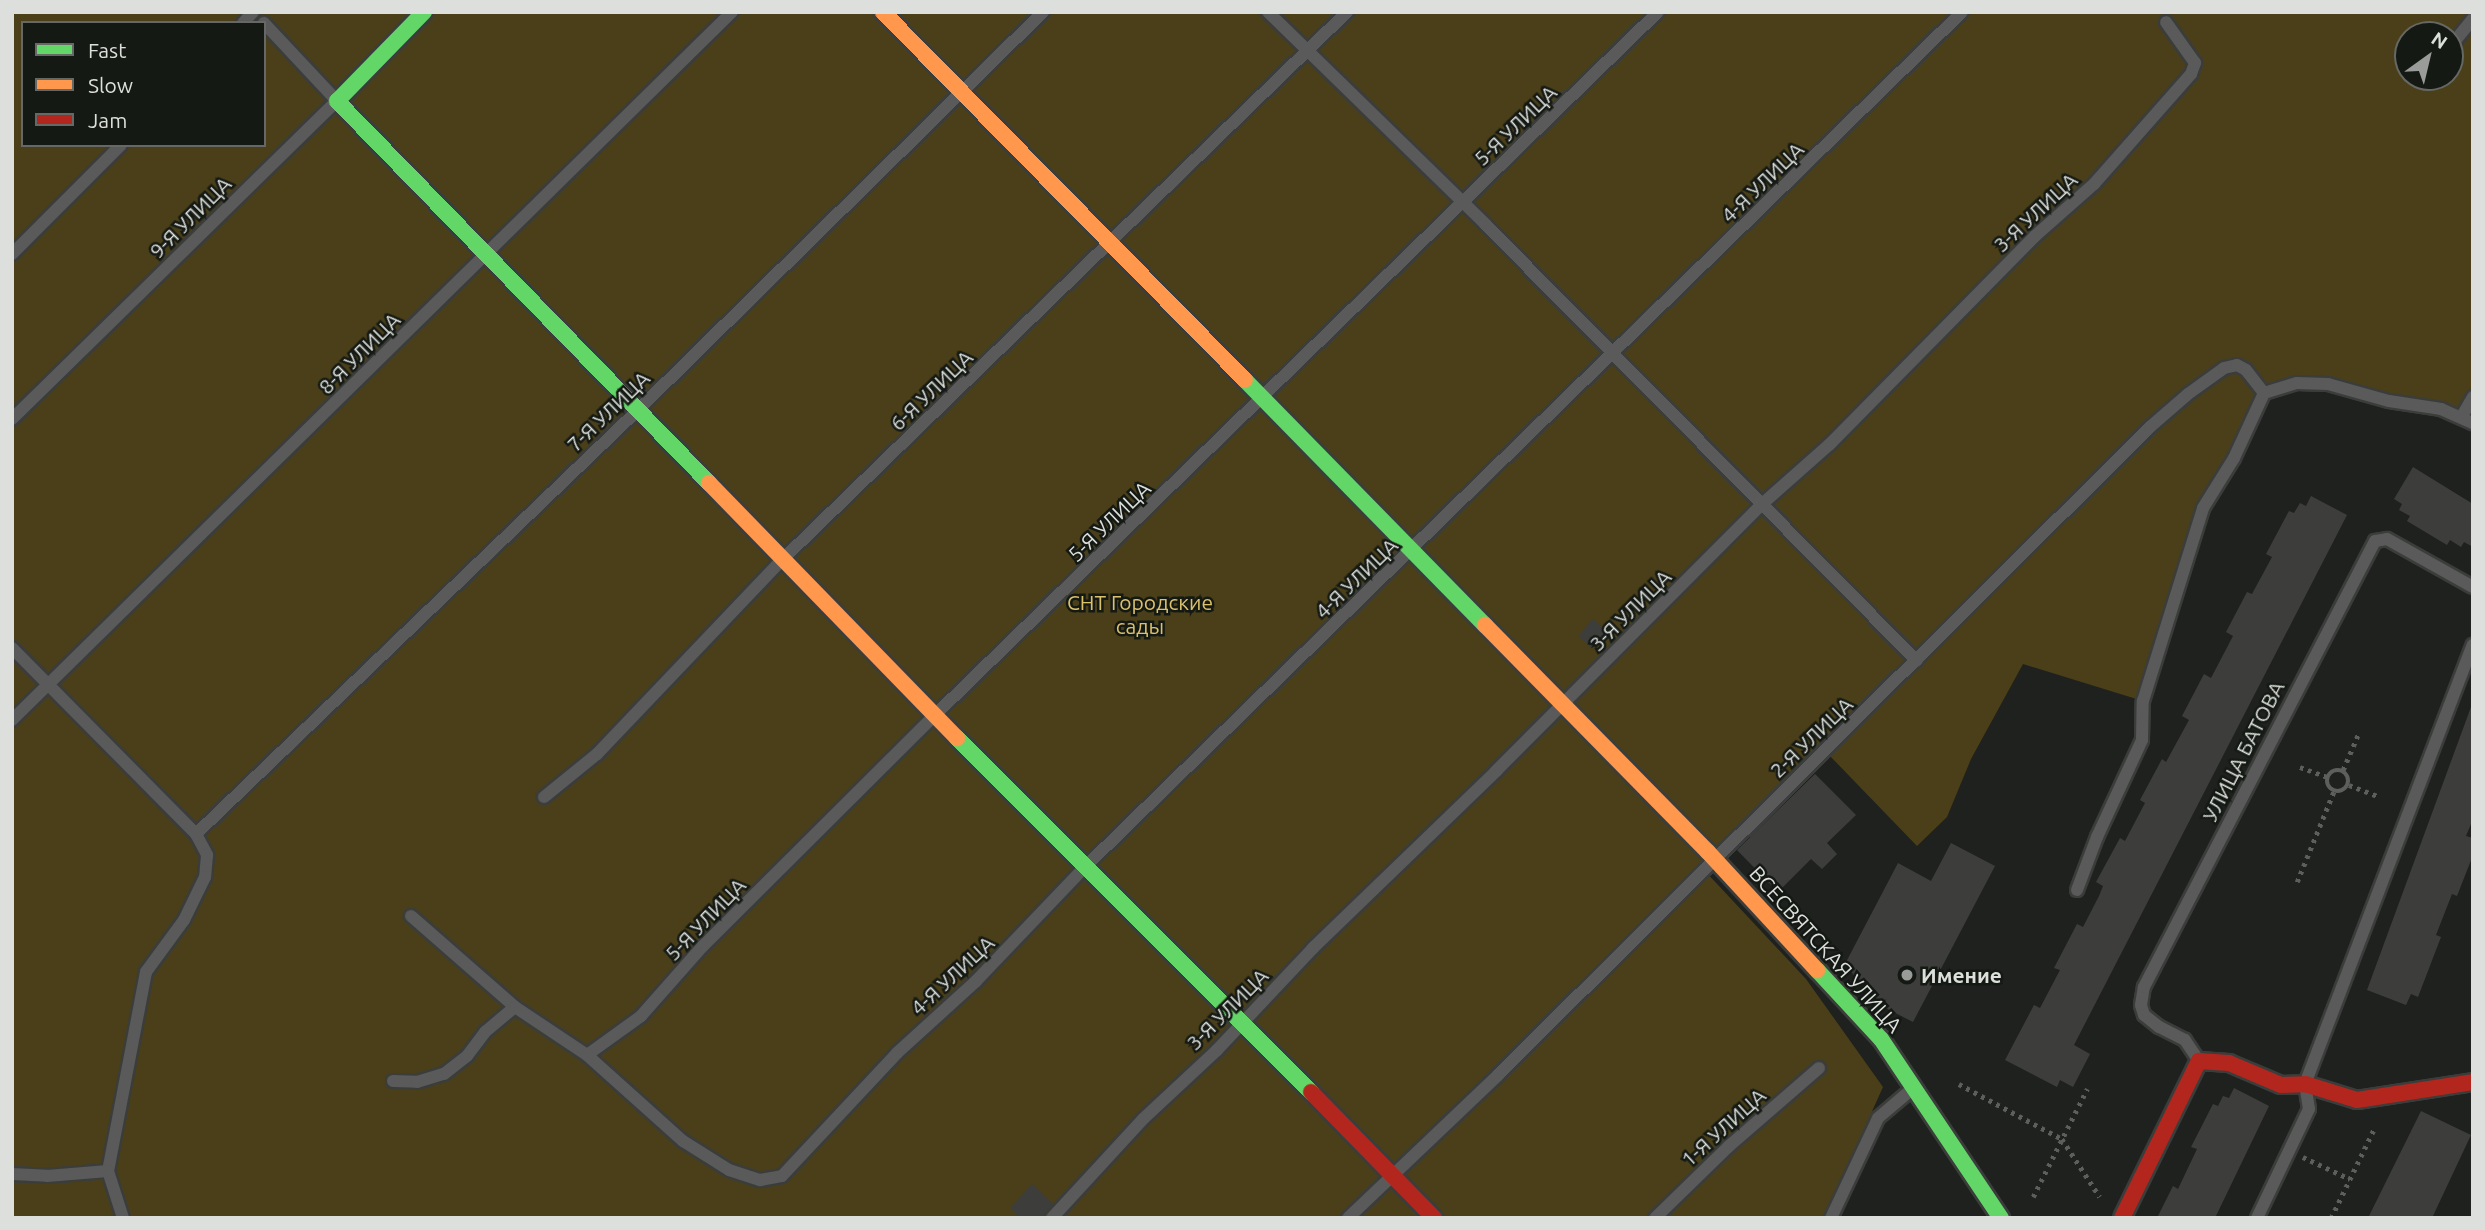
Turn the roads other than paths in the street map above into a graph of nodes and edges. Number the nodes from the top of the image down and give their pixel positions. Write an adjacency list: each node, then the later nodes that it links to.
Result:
1 (424, 12): 13 (street, 9-Я УЛИЦА)
2 (732, 12): 18 (lane, 8-Я УЛИЦА)
3 (883, 12): 12 (street, ВСЕСВЯТСКАЯ УЛИЦА)
4 (1043, 12): 12 (lane, 7-Я УЛИЦА)
5 (1268, 12): 11 (lane)
6 (1347, 12): 11 (lane, 6-Я УЛИЦА)
7 (1658, 12): 15 (lane, 5-Я УЛИЦА)
8 (1962, 12): 19 (lane, 4-Я УЛИЦА)
9 (2166, 22): 26 (lane, 3-Я УЛИЦА)
10 (266, 25): 13 (lane)
11 (1308, 51): 15 (lane); 16 (lane, 6-Я УЛИЦА)
12 (961, 93): 16 (street, ВСЕСВЯТСКАЯ УЛИЦА); 23 (lane, 7-Я УЛИЦА)
13 (337, 101): 18 (street); 24 (lane, 9-Я УЛИЦА)
14 (119, 147): 17 (lane)
15 (1463, 203): 19 (lane); 22 (lane, 5-Я УЛИЦА)
16 (1109, 245): 22 (street, ВСЕСВЯТСКАЯ УЛИЦА); 28 (lane, 6-Я УЛИЦА)
17 (12, 254)
18 (486, 255): 23 (street); 33 (lane, 8-Я УЛИЦА)
19 (1614, 354): 26 (lane); 27 (lane, 4-Я УЛИЦА)
20 (2264, 393): 25 (lane); 32 (lane, 2-Я УЛИЦА); 41 (lane)
21 (2473, 397): 25 (lane)
22 (1261, 400): 27 (street, ВСЕСВЯТСКАЯ УЛИЦА); 35 (lane, 5-Я УЛИЦА)
23 (638, 410): 28 (street); 38 (lane, 7-Я УЛИЦА)
24 (12, 419)
25 (2467, 419)
26 (1761, 505): 32 (lane); 34 (lane, 3-Я УЛИЦА)
27 (1411, 551): 34 (street, ВСЕСВЯТСКАЯ УЛИЦА); 40 (lane, 4-Я УЛИЦА)
28 (783, 559): 35 (street); 37 (lane, 6-Я УЛИЦА)
29 (2473, 587): 46 (lane, УЛИЦА БАТОВА)
30 (2473, 645): 50 (lane)
31 (12, 648): 33 (lane)
32 (1917, 661): 39 (lane, 2-Я УЛИЦА)
33 (49, 684): 36 (lane, 8-Я УЛИЦА); 38 (lane)
34 (1563, 706): 39 (street, ВСЕСВЯТСКАЯ УЛИЦА); 44 (lane, 3-Я УЛИЦА)
35 (935, 715): 40 (street); 45 (lane, 5-Я УЛИЦА)
36 (12, 720)
37 (544, 797)
38 (196, 834): 52 (lane)
39 (1711, 855): 51 (street, ВСЕСВЯТСКАЯ УЛИЦА); 54 (lane, 2-Я УЛИЦА)
40 (1086, 866): 44 (street); 45 (lane, 4-Я УЛИЦА)
41 (2077, 890)
42 (411, 916): 43 (lane)
43 (515, 1007): 45 (lane); 48 (lane)
44 (1244, 1023): 54 (street); 56 (lane, 3-Я УЛИЦА)
45 (587, 1055)
46 (2199, 1062): 50 (street); 62 (street)
47 (1819, 1068): 59 (lane, 1-Я УЛИЦА)
48 (393, 1081)
49 (2473, 1082): 50 (street)
50 (2305, 1084): 63 (lane)
51 (1914, 1088): 60 (lane); 61 (street, ВСЕСВЯТСКАЯ УЛИЦА)
52 (108, 1171): 53 (lane); 55 (lane)
53 (12, 1174)
54 (1392, 1176): 57 (lane, 2-Я УЛИЦА); 58 (street)
55 (123, 1218)
56 (1052, 1218)
57 (1348, 1218)
58 (1434, 1218)
59 (1655, 1218)
60 (1831, 1218)
61 (2001, 1218)
62 (2122, 1218)
63 (2257, 1218)

